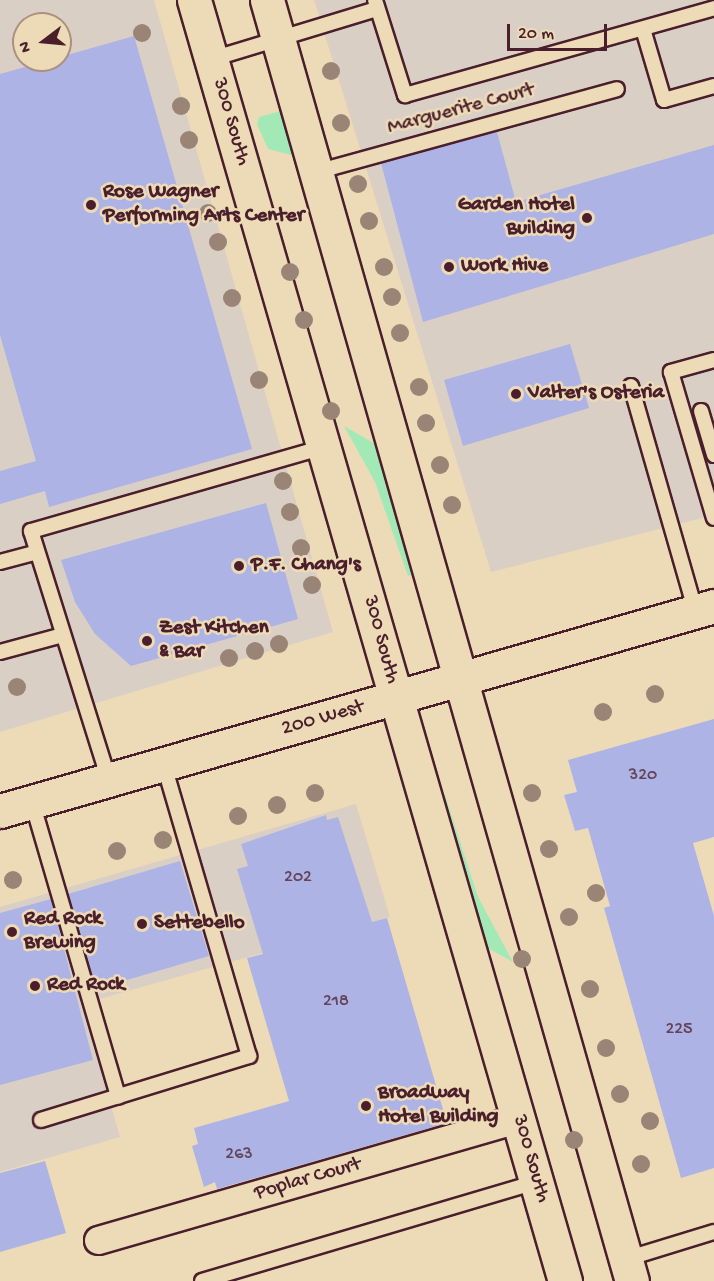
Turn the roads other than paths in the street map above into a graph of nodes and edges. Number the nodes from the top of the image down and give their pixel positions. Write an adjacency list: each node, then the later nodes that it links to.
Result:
1 (194, 0): 7 (street, 300 South)
2 (267, 0): 6 (street)
3 (376, 5): 5 (lane); 6 (lane)
4 (714, 8): 5 (lane)
5 (644, 29): 8 (lane)
6 (278, 38): 7 (lane); 10 (street)
7 (212, 58): 14 (street, 300 South)
8 (714, 86)
9 (617, 89): 10 (lane, Marguerite Court)
10 (316, 172): 22 (street)
11 (714, 360): 16 (lane)
12 (631, 386): 19 (lane)
13 (701, 411): 15 (lane)
14 (325, 446): 17 (lane); 23 (street, 300 South)
15 (714, 456)
16 (714, 518)
17 (37, 552): 18 (lane); 20 (lane)
18 (0, 562)
19 (705, 609): 22 (street, 200 West)
20 (63, 635): 21 (lane); 25 (lane)
21 (0, 652)
22 (460, 681): 23 (street, 200 West); 34 (street)
23 (396, 698): 24 (street, 200 West); 29 (street, 300 South)
24 (164, 765): 25 (street, 200 West); 28 (lane)
25 (109, 780): 26 (street, 200 West)
26 (32, 802): 27 (street, 200 West); 28 (lane)
27 (0, 811)
28 (118, 1096): 30 (lane)
29 (518, 1119): 31 (street, 300 South); 33 (street, Poplar Court)
30 (41, 1120)
31 (537, 1182): 35 (lane); 36 (street, 300 South)
32 (714, 1232): 34 (lane)
33 (98, 1240)
34 (629, 1270)
35 (202, 1281)
36 (565, 1281)

